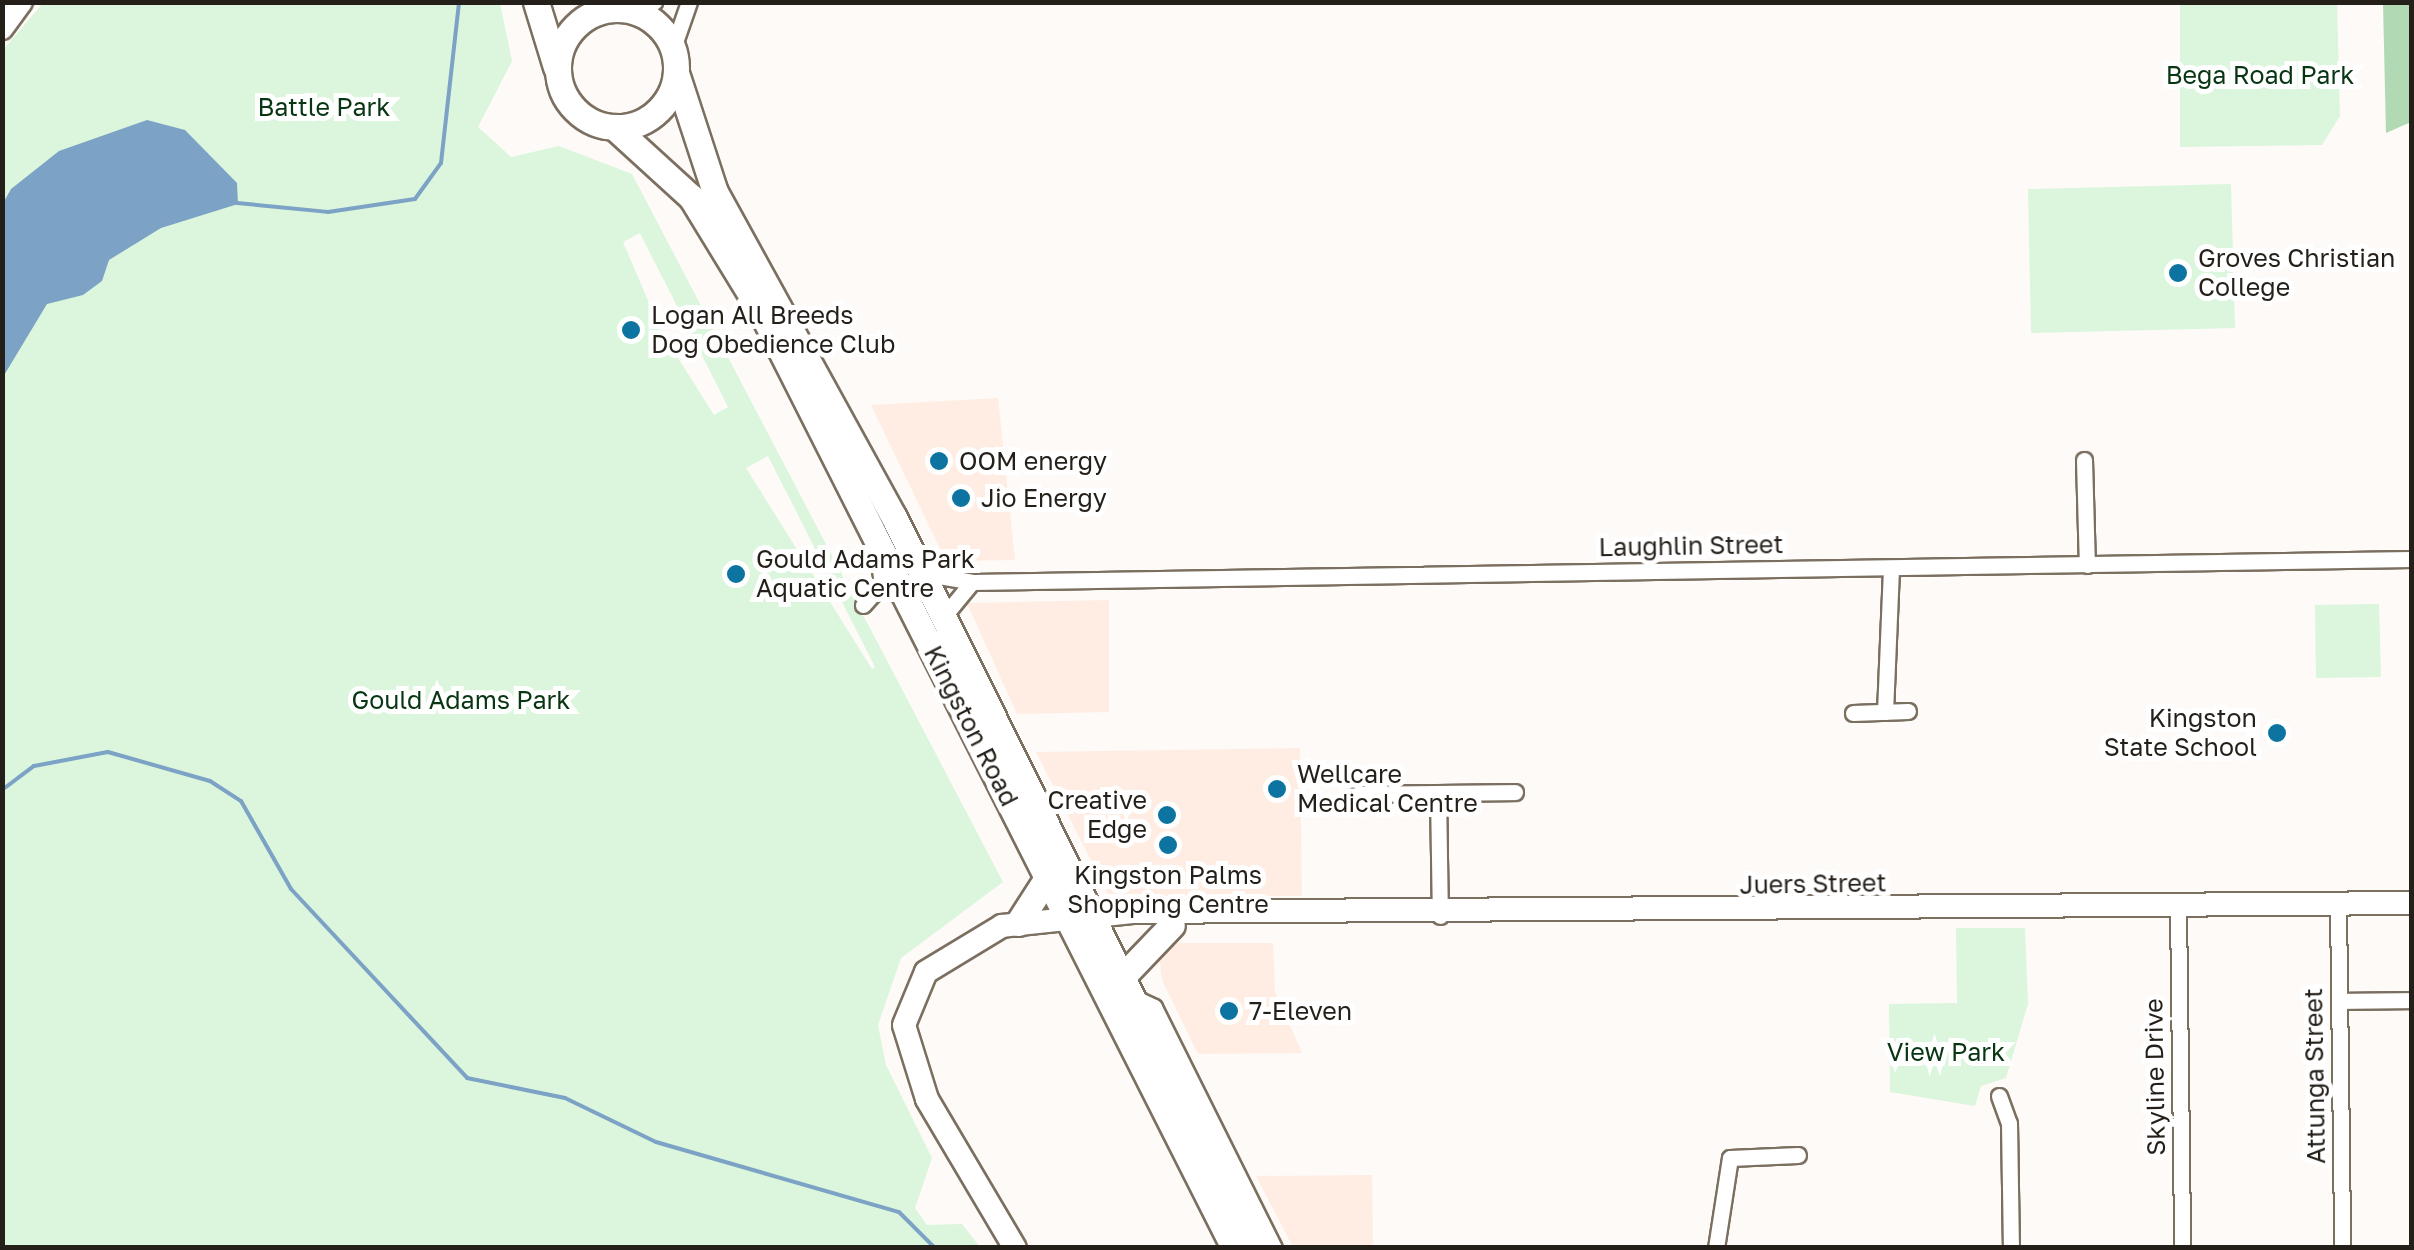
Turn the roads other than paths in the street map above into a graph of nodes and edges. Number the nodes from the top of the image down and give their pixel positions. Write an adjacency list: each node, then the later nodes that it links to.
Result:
1 (21, 2): 5 (street)
2 (536, 2): 7 (main road)
3 (690, 2): 6 (street)
4 (632, 6): 6 (main road); 7 (main road)
5 (2, 28)
6 (674, 46): 8 (main road)
7 (558, 72): 9 (main road)
8 (677, 76): 9 (main road); 12 (main road, Kingston Road)
9 (614, 127): 11 (main road, Kingston Road)
10 (2084, 460): 14 (street)
11 (864, 516): 17 (main road, Kingston Road); 17 (street)
12 (898, 524): 16 (street, Laughlin Street); 17 (main road, Kingston Road)
13 (2412, 559): 14 (street, Laughlin Street)
14 (2086, 565): 15 (street, Laughlin Street)
15 (1891, 568): 16 (street, Laughlin Street); 18 (street)
16 (972, 582): 17 (street)
17 (932, 624): 24 (main road, Kingston Road); 30 (main road, Kingston Road)
18 (1885, 712): 19 (street); 20 (street)
19 (1908, 712)
20 (1853, 713)
21 (1515, 792): 22 (street)
22 (1438, 793): 23 (street); 29 (street)
23 (1358, 794)
24 (1048, 878): 30 (main road, Kingston Road); 31 (main road)
25 (2412, 903): 26 (street, Juers Street)
26 (2338, 904): 27 (street, Juers Street); 35 (street, Attunga Street)
27 (2178, 906): 29 (street, Juers Street); 45 (street, Skyline Drive)
28 (1216, 916): 29 (street, Juers Street); 30 (street, Juers Street); 32 (street, Juers Street)
29 (1440, 916)
30 (1084, 922): 31 (street); 32 (street, Juers Street); 33 (street); 34 (main road, Kingston Road); 40 (main road, Kingston Road)
31 (1018, 923): 33 (street)
32 (1172, 925): 34 (main road)
33 (974, 942): 39 (street)
34 (1130, 987): 41 (main road, Kingston Road); 42 (street, Kingston Road)
35 (2340, 1000): 36 (street); 46 (street, Attunga Street)
36 (2412, 1000)
37 (1999, 1096): 44 (street)
38 (1798, 1155): 43 (street)
39 (1015, 1248)
40 (1234, 1248)
41 (1256, 1248)
42 (1274, 1248)
43 (1716, 1248)
44 (2011, 1248)
45 (2182, 1248)
46 (2342, 1248)

